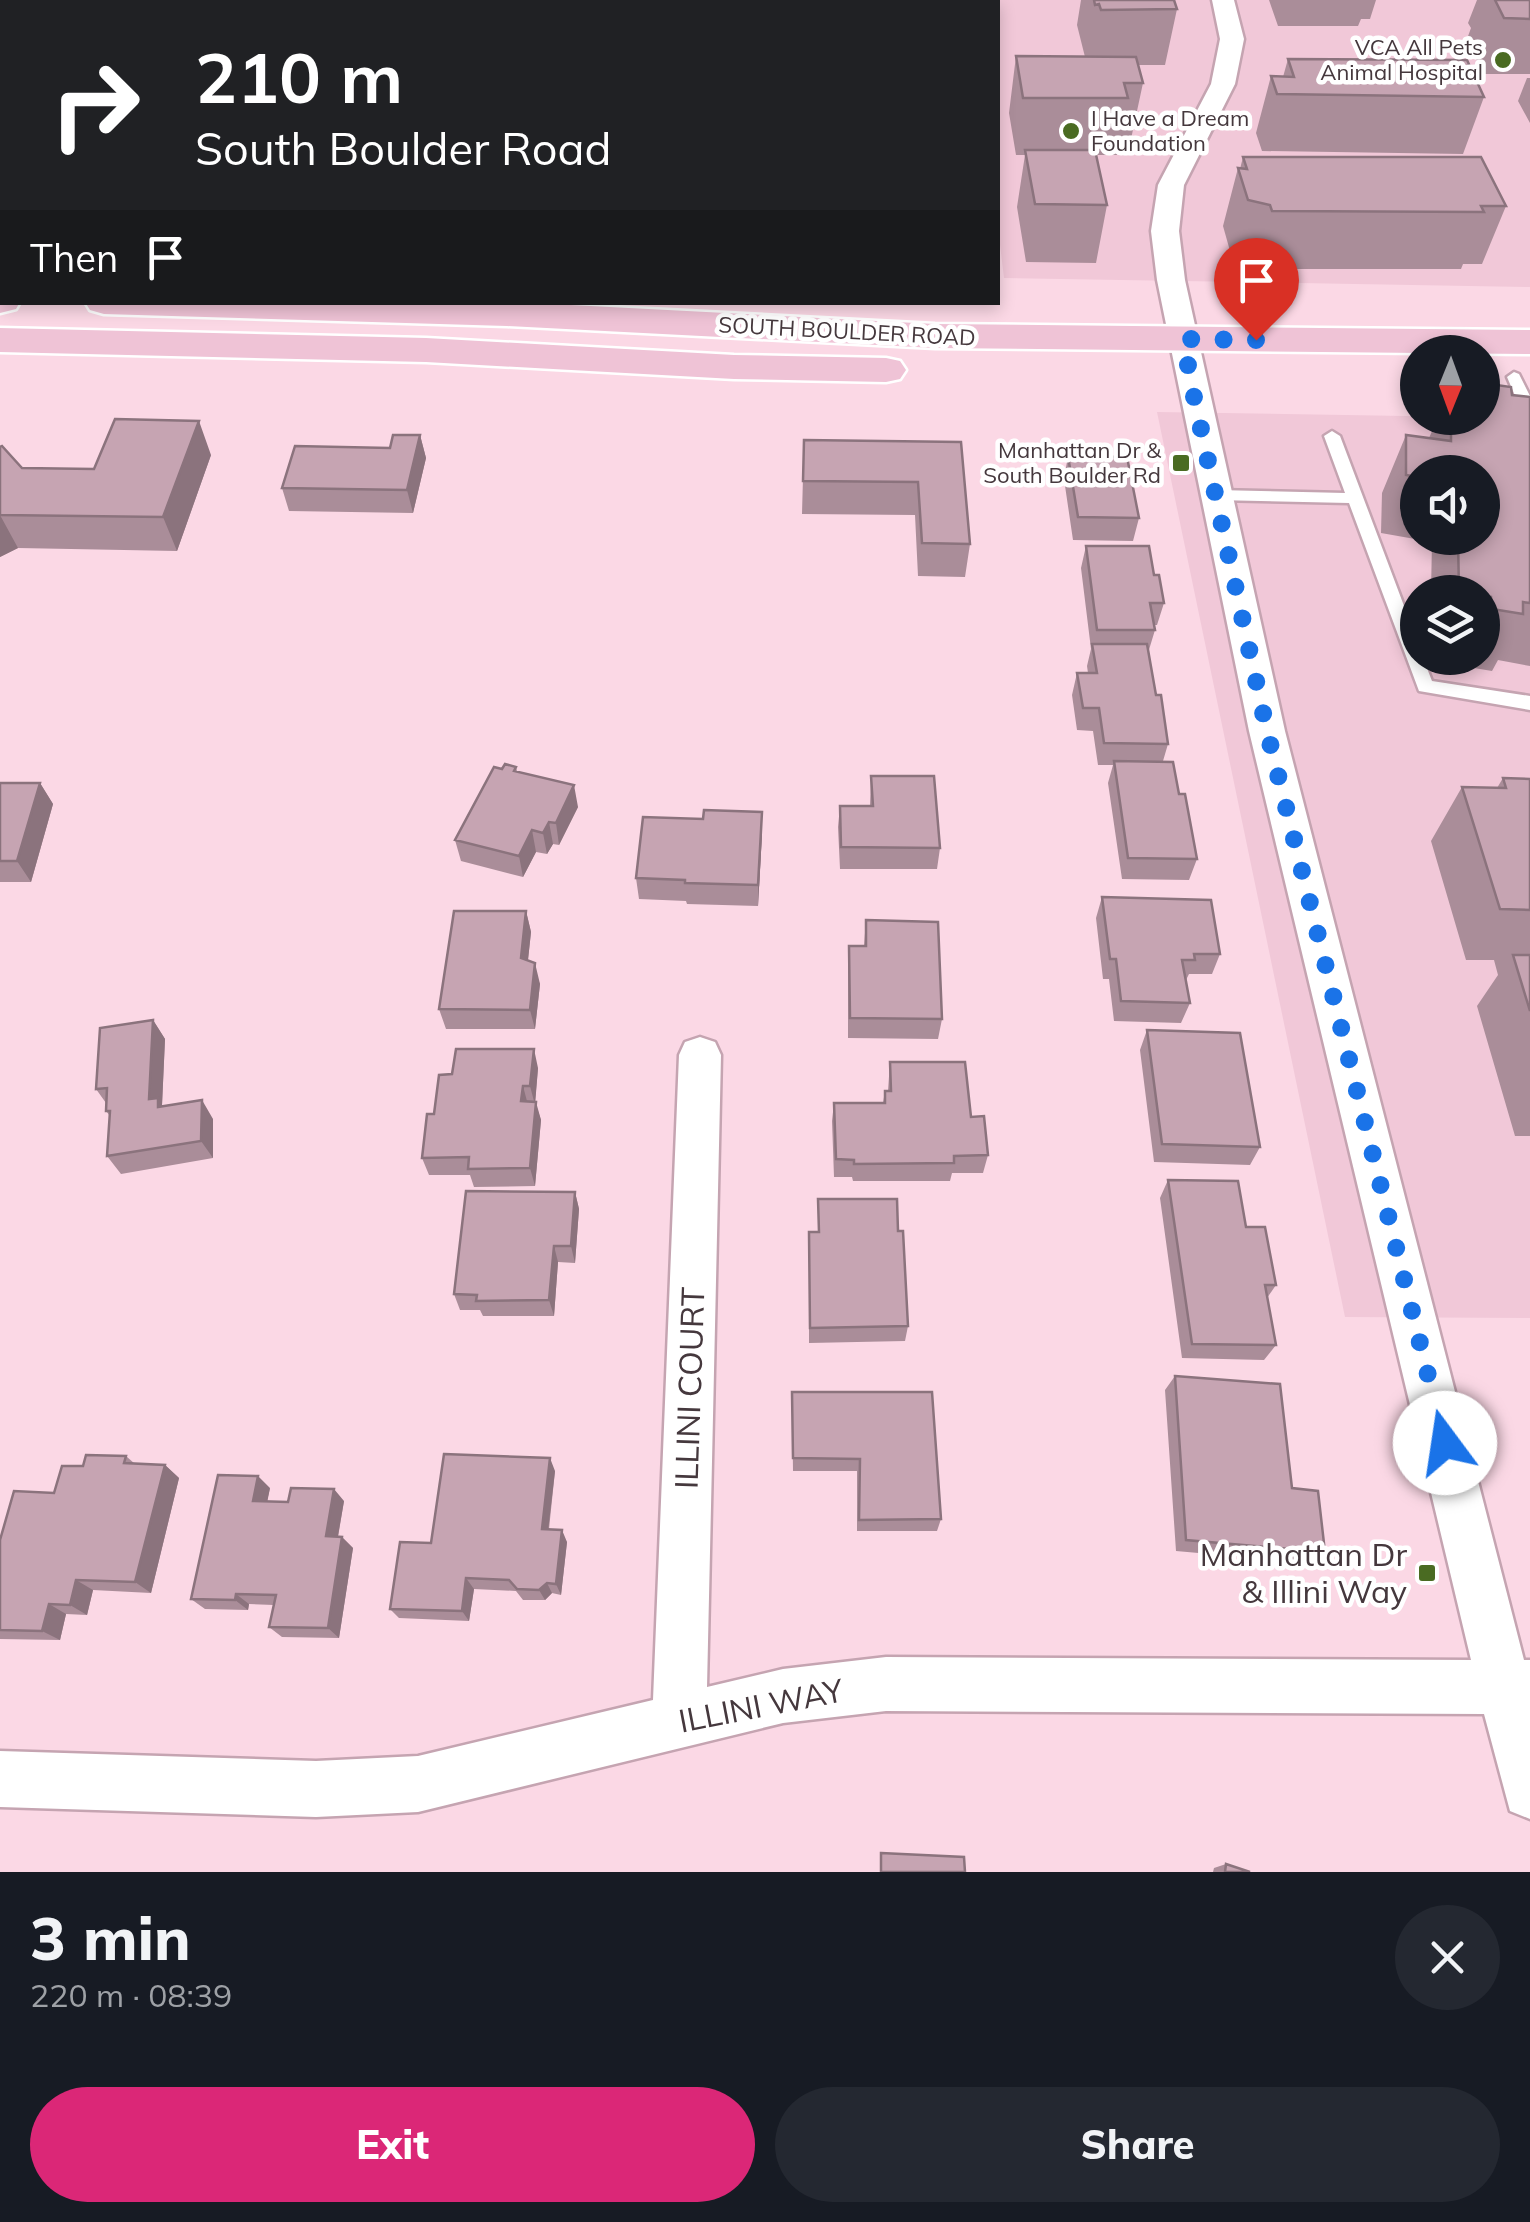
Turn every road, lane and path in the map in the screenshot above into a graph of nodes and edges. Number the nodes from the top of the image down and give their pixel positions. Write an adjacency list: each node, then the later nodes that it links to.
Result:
1 (1224, 0): 5 (street)
2 (205, 305): 4 (main road, SOUTH BOULDER ROAD)
3 (0, 340): 4 (main road, SOUTH BOULDER ROAD)
4 (935, 354): 5 (main road, SOUTH BOULDER ROAD)
5 (1187, 356): 6 (main road, SOUTH BOULDER ROAD); 7 (main road, SOUTH BOULDER ROAD); 9 (street)
6 (1400, 374)
7 (1517, 377)
8 (1332, 436): 10 (lane)
9 (1216, 495): 10 (lane); 13 (street)
10 (1355, 498): 11 (lane)
11 (1530, 702)
12 (700, 1055): 14 (street, ILLINI COURT)
13 (1518, 1687): 14 (street, ILLINI WAY); 16 (street)
14 (679, 1722): 15 (street, ILLINI WAY)
15 (0, 1779)
16 (1530, 1790)

